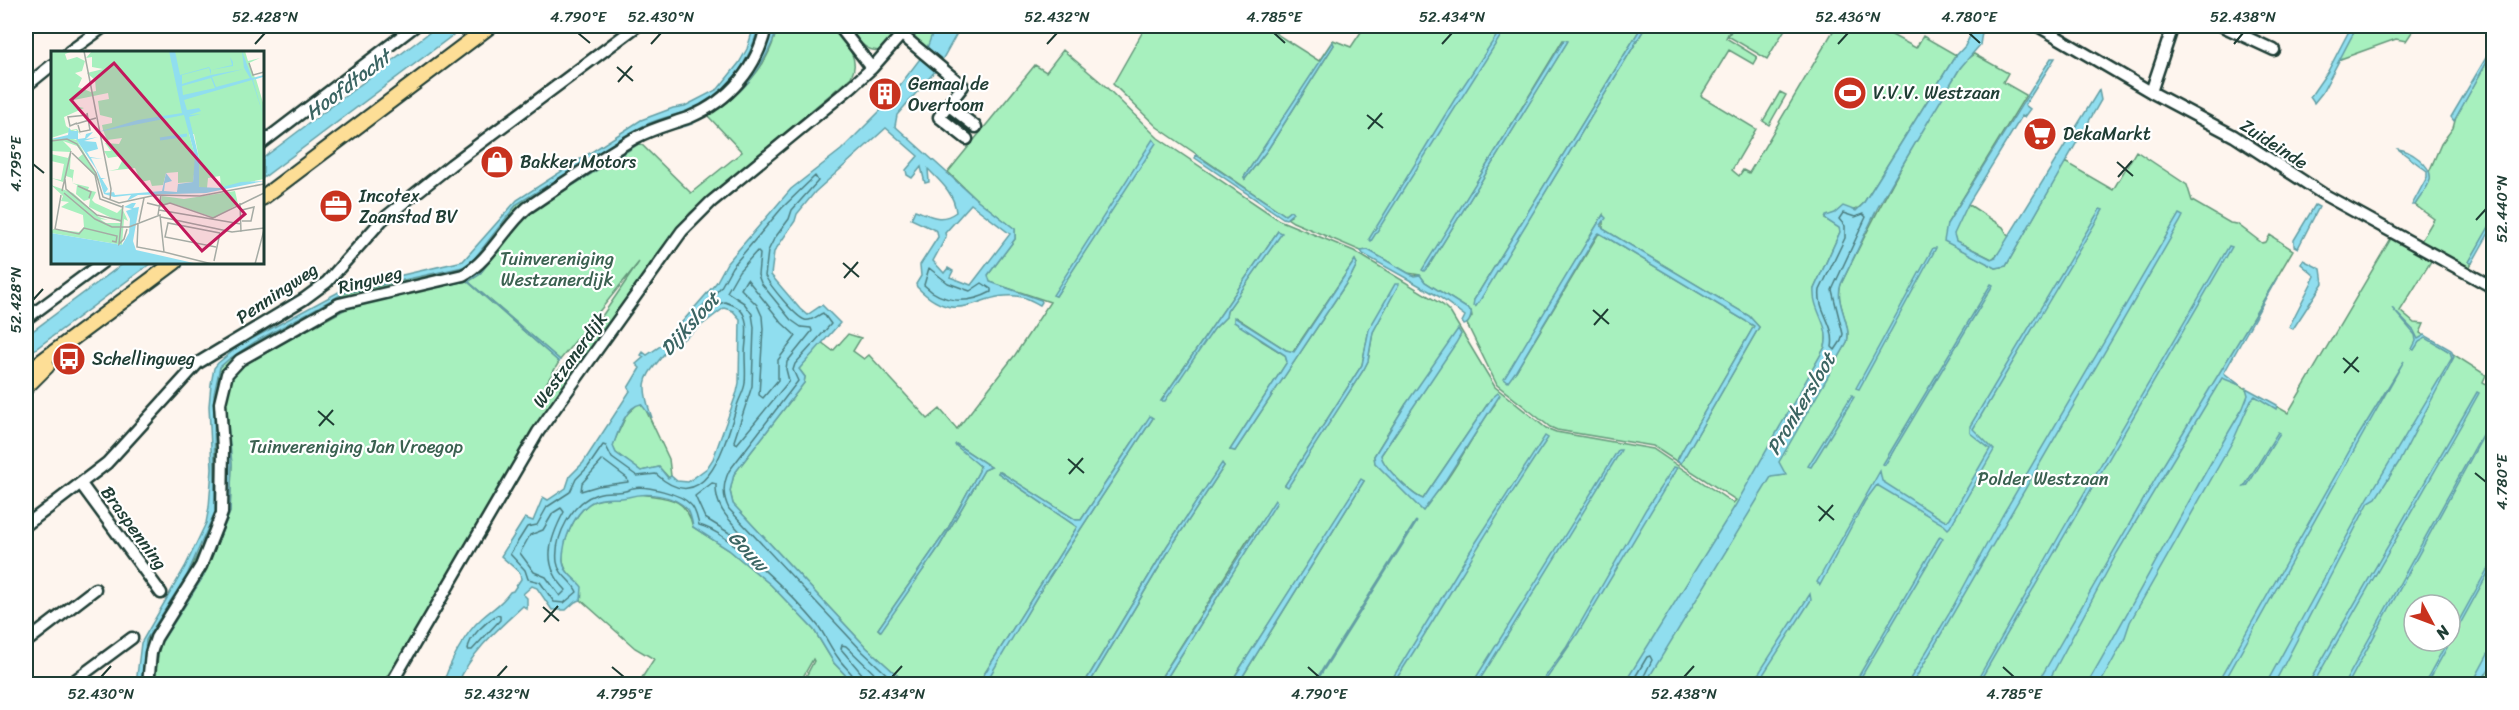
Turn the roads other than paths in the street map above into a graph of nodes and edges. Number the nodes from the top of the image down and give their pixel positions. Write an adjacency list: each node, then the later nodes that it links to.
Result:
1 (105, 26): 14 (street)
2 (415, 26): 22 (street)
3 (490, 26): 23 (main road)
4 (636, 26): 31 (street, Penningweg)
5 (766, 26): 38 (street, Ringweg)
6 (839, 26): 16 (street)
7 (909, 26): 12 (street, Westzanerdijk)
8 (2038, 26): 18 (street, Zuideinde)
9 (2173, 26): 18 (street)
10 (2222, 26): 11 (street)
11 (2248, 31): 13 (street)
12 (902, 35): 16 (street, Westzanerdijk); 19 (street)
13 (2274, 50)
14 (70, 51)
15 (51, 66): 17 (street)
16 (872, 68): 39 (street, Westzanerdijk)
17 (26, 86)
18 (2151, 92): 26 (street, Zuideinde)
19 (948, 105): 20 (street); 21 (street)
20 (976, 127)
21 (967, 139)
22 (264, 141)
23 (264, 196)
24 (100, 264): 27 (street)
25 (172, 264): 28 (main road)
26 (2493, 288)
27 (27, 316)
28 (88, 327): 29 (main road); 30 (main road)
29 (26, 373)
30 (26, 387)
31 (81, 484): 32 (street, Penningweg); 34 (street, Braspenning)
32 (26, 525)
33 (95, 589): 36 (street)
34 (160, 593)
35 (132, 638): 37 (street)
36 (26, 642)
37 (70, 684)
38 (148, 684)
39 (391, 684)

